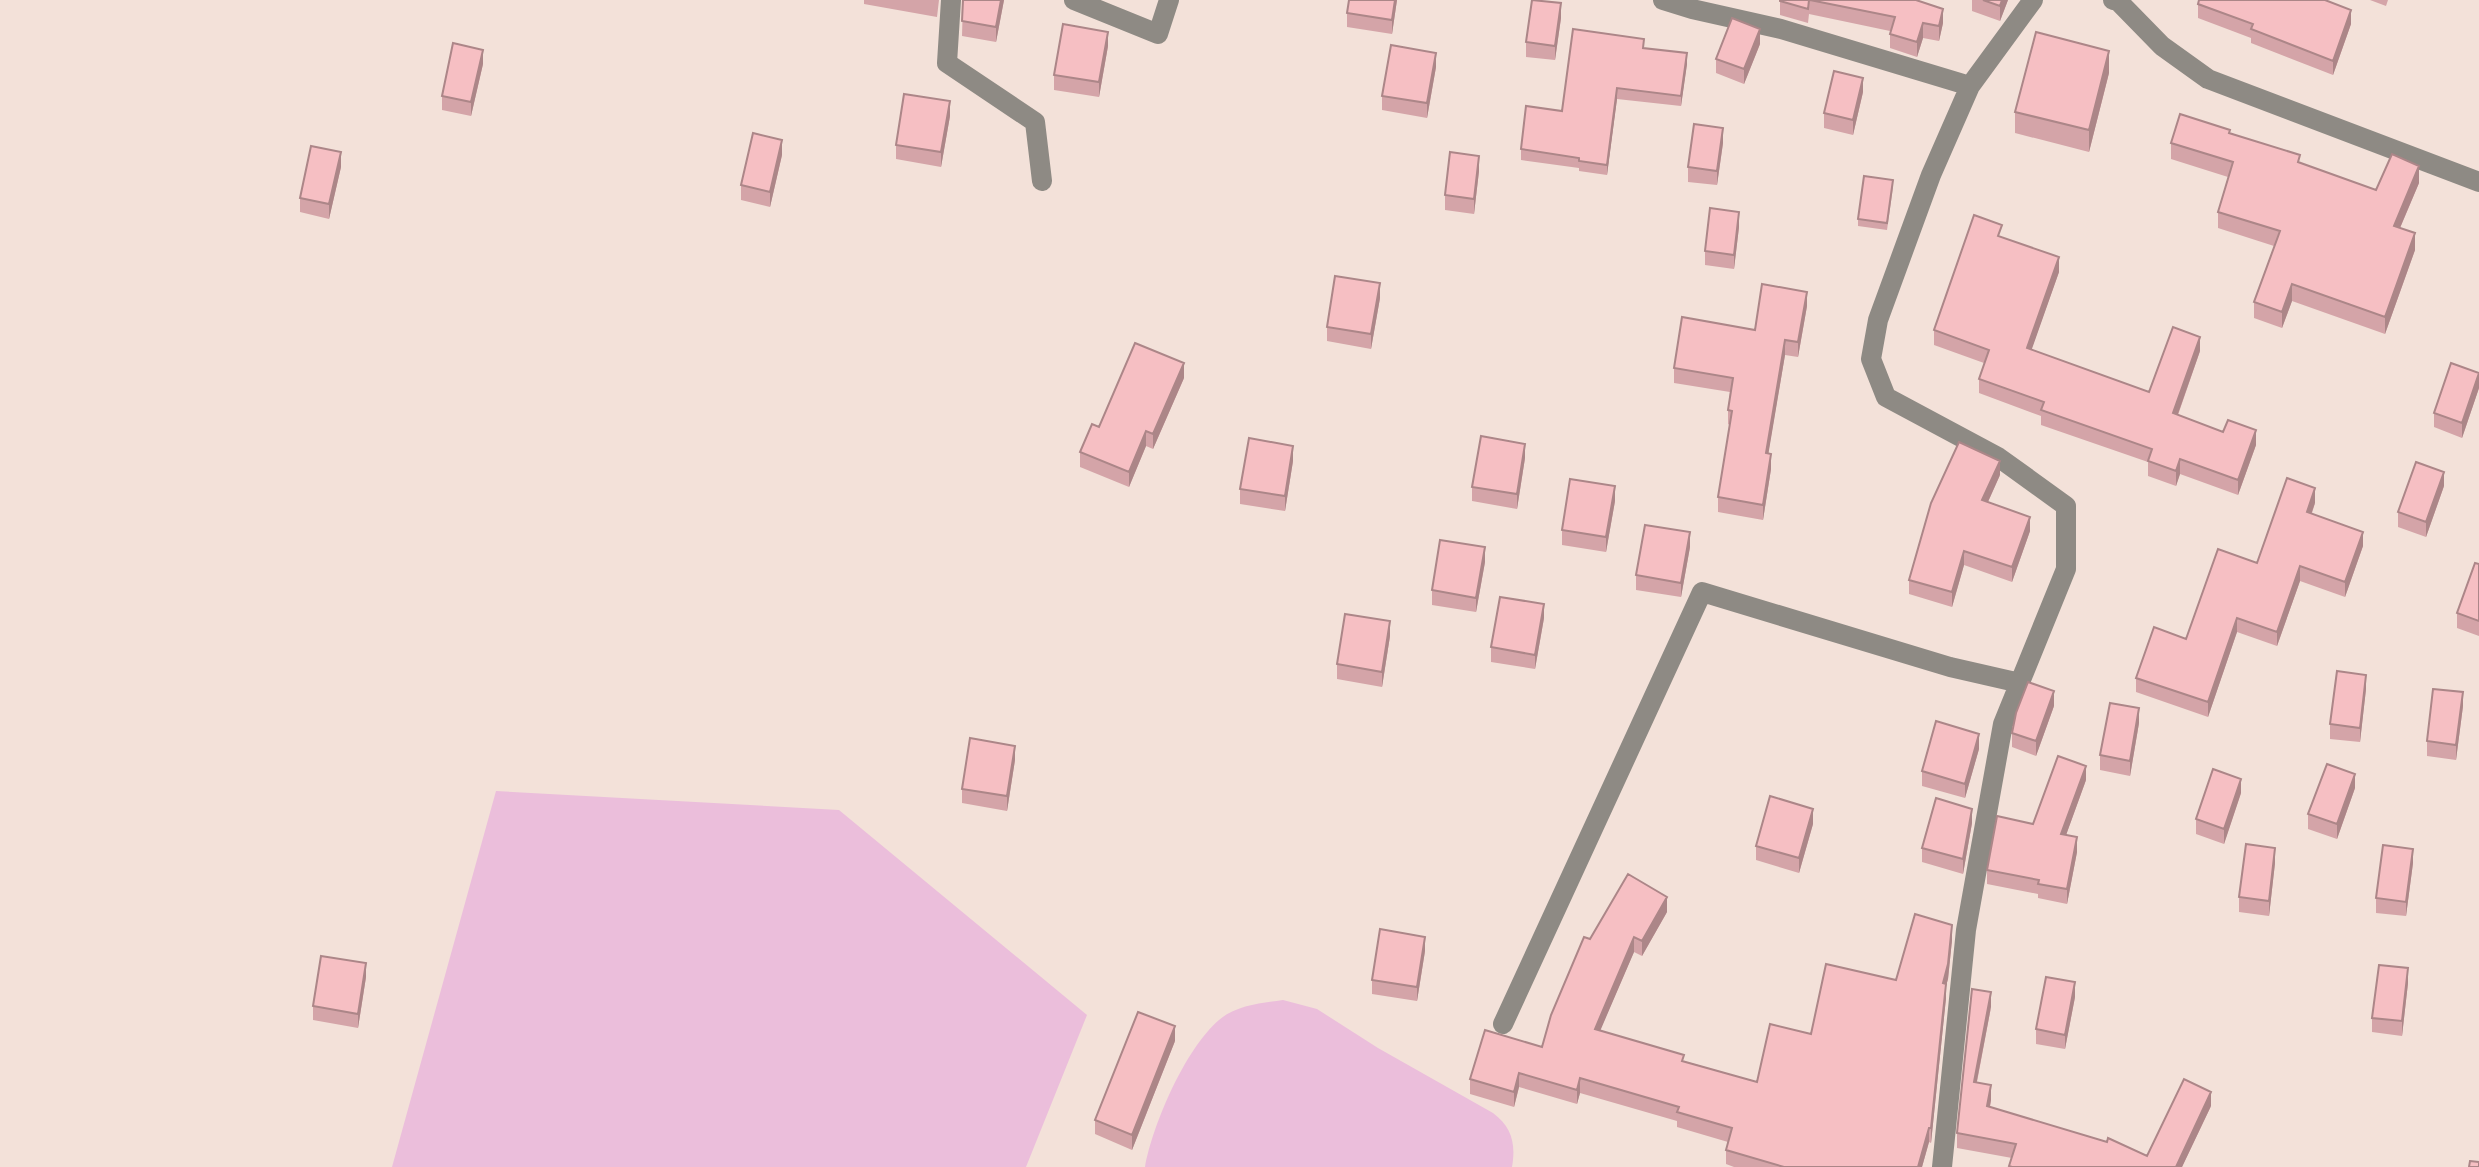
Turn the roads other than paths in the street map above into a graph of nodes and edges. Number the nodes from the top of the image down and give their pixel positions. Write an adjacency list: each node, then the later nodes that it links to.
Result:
1 (951, 0): 8 (street)
2 (1074, 0): 3 (street)
3 (1169, 0)
4 (1663, 0): 7 (street)
5 (2033, 0): 7 (street)
6 (2113, 0): 9 (street)
7 (1970, 86): 10 (street)
8 (1042, 181)
9 (2479, 182)
10 (2020, 683): 11 (street); 12 (street)
11 (1503, 1024)
12 (1942, 1167)

